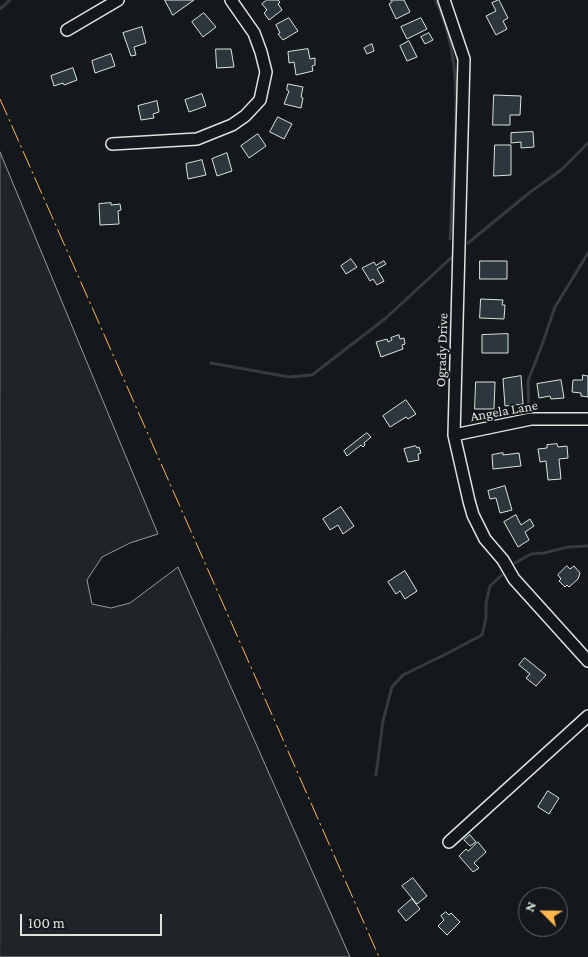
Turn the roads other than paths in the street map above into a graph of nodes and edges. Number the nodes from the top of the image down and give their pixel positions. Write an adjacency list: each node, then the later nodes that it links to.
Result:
1 (118, 0): 4 (street)
2 (231, 0): 5 (street)
3 (444, 0): 7 (street, Ogrady Drive)
4 (68, 30)
5 (112, 144)
6 (588, 419): 7 (street, Angela Lane)
7 (454, 435): 8 (street, Ogrady Drive)
8 (588, 661)
9 (588, 716): 10 (street)
10 (449, 842)

